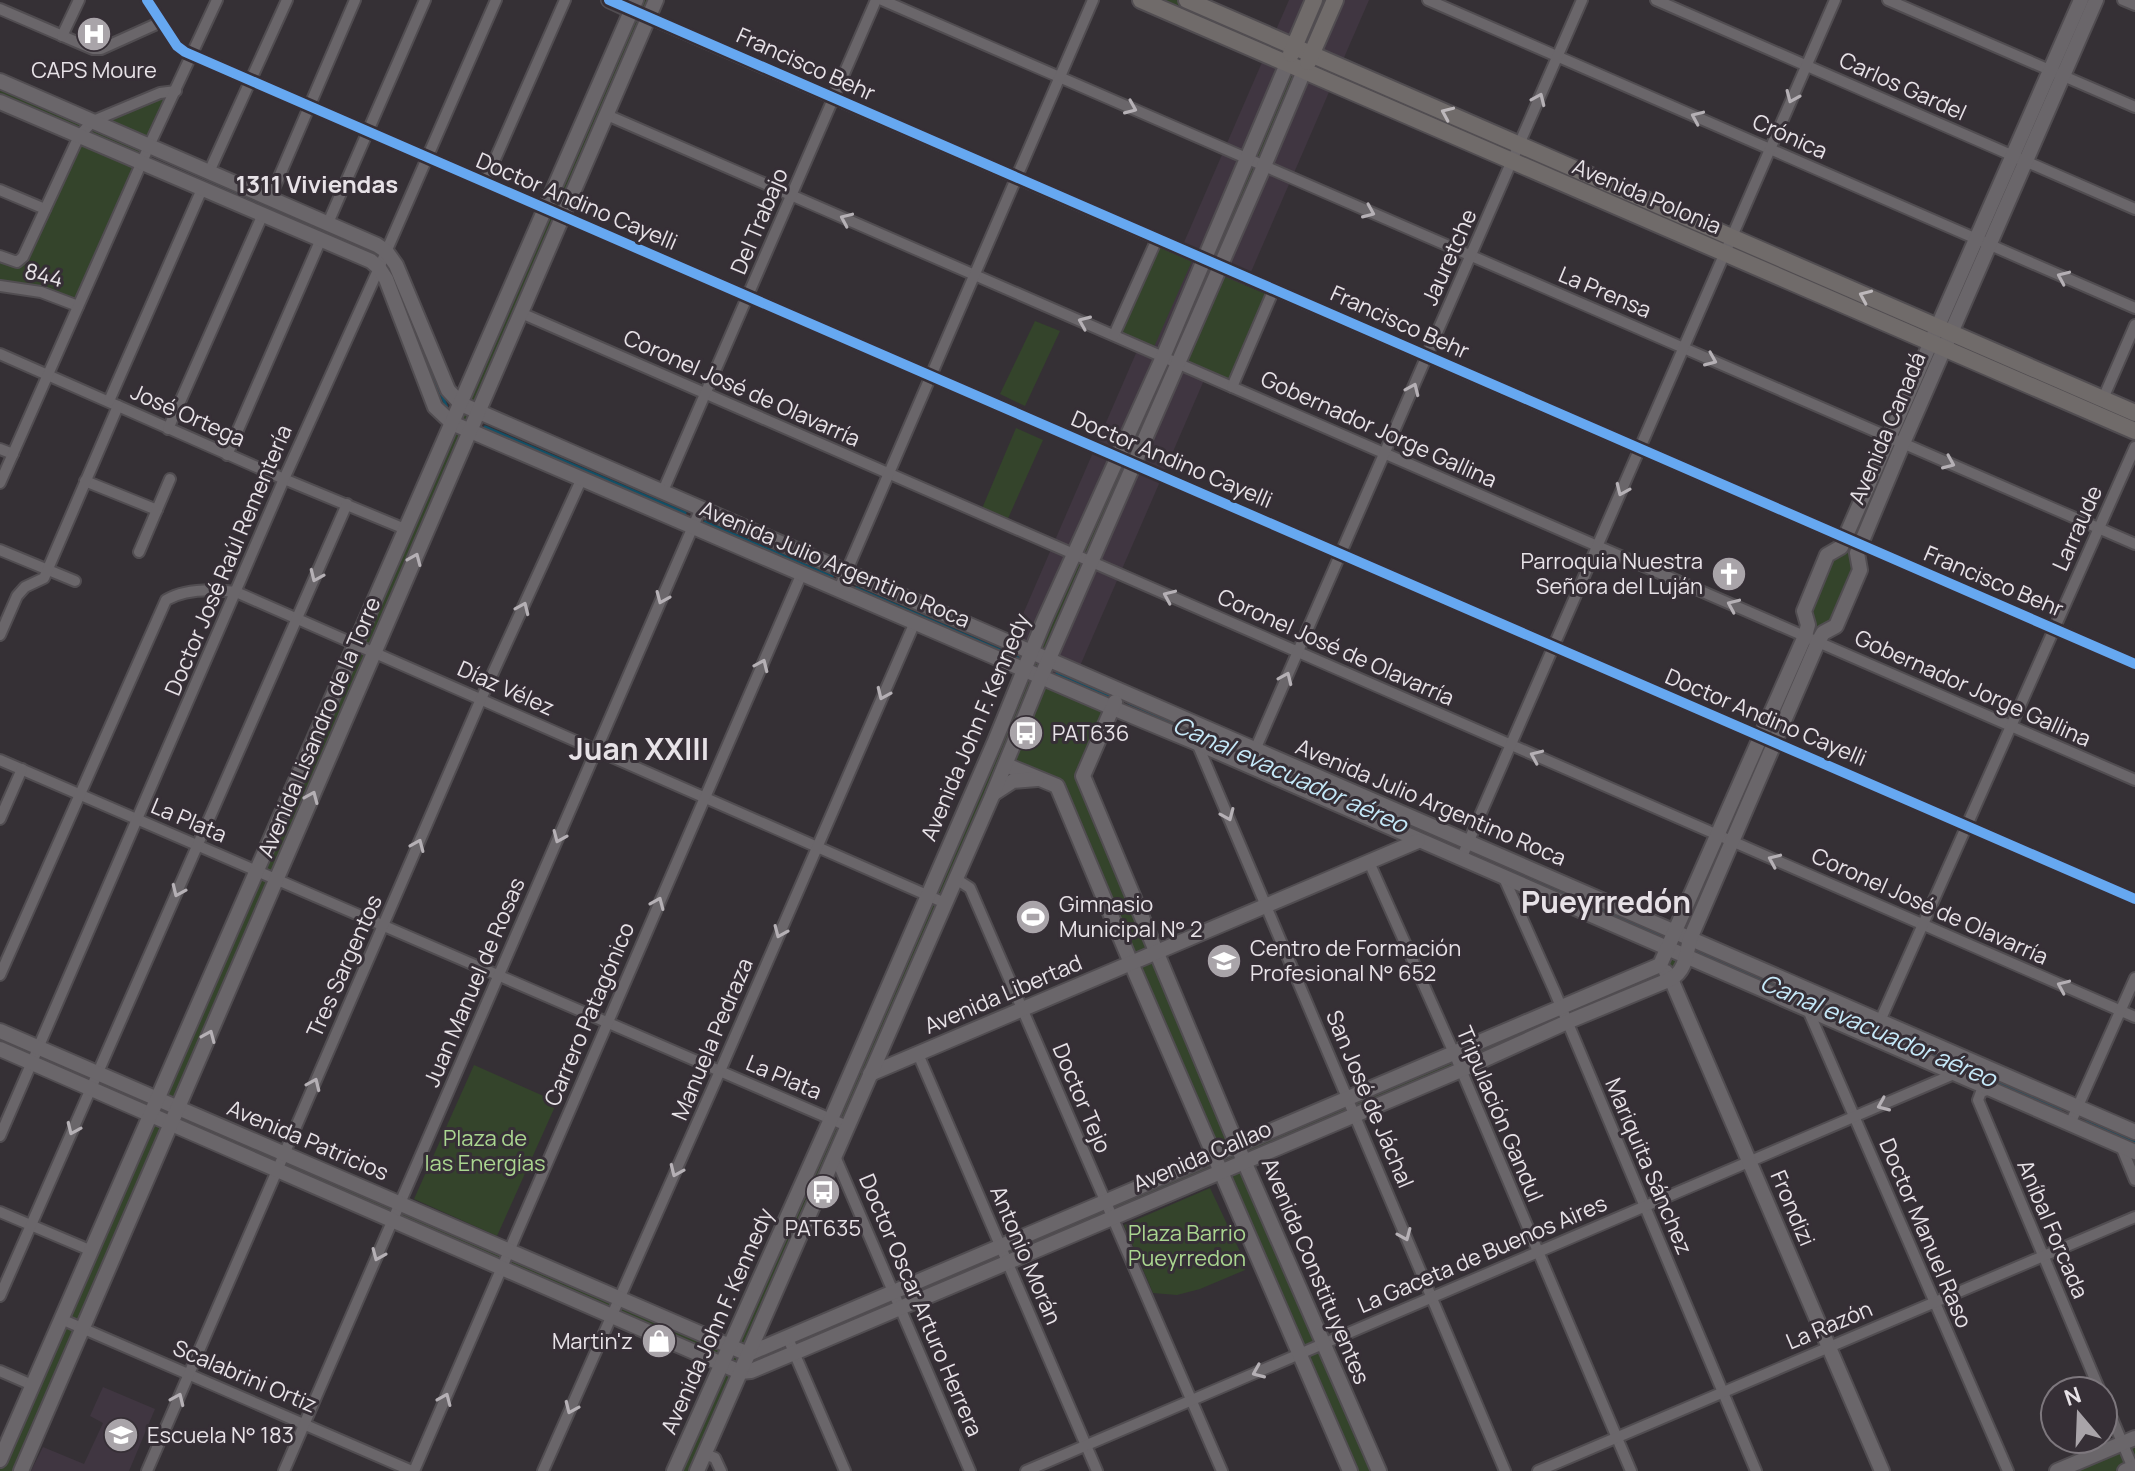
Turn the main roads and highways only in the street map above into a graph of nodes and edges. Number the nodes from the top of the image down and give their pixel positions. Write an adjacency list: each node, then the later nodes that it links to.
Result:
1 (609, 0): 9 (main road)
2 (656, 0): 10 (main road, Avenida Lisandro de la Torre)
3 (1141, 0): 13 (main road, Avenida Polonia)
4 (1187, 0): 11 (main road, Avenida Polonia)
5 (1314, 0): 11 (main road, Avenida John F. Kennedy)
6 (1335, 0): 12 (main road, Avenida John F. Kennedy)
7 (2081, 0): 15 (main road, Avenida Canadá)
8 (2096, 0): 15 (main road, Avenida Canadá)
9 (634, 5): 10 (main road); 20 (main road, Avenida Lisandro de la Torre)
10 (649, 18): 22 (main road, Avenida Lisandro de la Torre)
11 (1294, 47): 12 (main road, Avenida Polonia); 13 (main road, Avenida John F. Kennedy)
12 (1311, 54): 14 (main road, Avenida John F. Kennedy); 18 (main road, Avenida Polonia, one-way to 12)
13 (1287, 64): 14 (main road, Avenida Polonia); 28 (main road, Avenida John F. Kennedy)
14 (1304, 71): 18 (main road, Avenida Polonia); 29 (main road, Avenida John F. Kennedy)
15 (2056, 73): 19 (main road, Avenida Canadá)
16 (0, 81): 20 (main road)
17 (0, 102): 24 (main road)
18 (1728, 245): 19 (main road, Avenida Polonia)
19 (1940, 338): 21 (main road, Avenida Polonia); 27 (main road, Avenida Canadá); 27 (main road, Avenida Canadá)
20 (461, 404): 22 (main road, Avenida Julio Argentino Roca); 24 (main road, Avenida Lisandro de la Torre)
21 (2099, 407): 23 (main road, Avenida Polonia); 26 (main road, Avenida Polonia)
22 (479, 412): 25 (main road, Avenida Lisandro de la Torre); 28 (main road, Avenida Julio Argentino Roca)
23 (2135, 413)
24 (452, 423): 25 (main road, Avenida Julio Argentino Roca); 52 (main road, Avenida Lisandro de la Torre)
25 (471, 430): 30 (main road, Avenida Julio Argentino Roca); 53 (main road, Avenida Lisandro de la Torre, one-way to 25)
26 (2135, 431)
27 (1811, 639): 41 (main road, Avenida Canadá); 42 (main road, Avenida Canadá)
28 (1031, 652): 29 (main road, Avenida Julio Argentino Roca); 30 (main road, Avenida John F. Kennedy)
29 (1049, 660): 31 (main road, Avenida John F. Kennedy); 32 (main road, Avenida Julio Argentino Roca)
30 (1024, 669): 31 (main road, Avenida Julio Argentino Roca); 34 (main road, Avenida John F. Kennedy)
31 (1041, 677): 33 (main road, Avenida Julio Argentino Roca); 35 (main road, Avenida John F. Kennedy)
32 (1120, 691): 33 (main road); 41 (main road, Avenida Julio Argentino Roca)
33 (1113, 708): 36 (main road); 40 (main road, Avenida Julio Argentino Roca)
34 (995, 741): 35 (main road); 62 (main road, Avenida John F. Kennedy)
35 (1006, 765): 37 (main road); 39 (main road, Avenida John F. Kennedy)
36 (1083, 776): 38 (main road); 44 (main road, Avenida Constituyentes)
37 (1040, 779): 38 (main road); 39 (main road)
38 (1057, 786): 46 (main road)
39 (993, 794): 51 (main road, Avenida John F. Kennedy)
40 (1418, 841): 43 (main road, Avenida Julio Argentino Roca); 44 (main road, Avenida Libertad)
41 (1674, 932): 42 (main road, Avenida Julio Argentino Roca); 43 (main road, Avenida Canadá)
42 (1690, 939): 45 (main road, Avenida Canadá); 56 (main road, Avenida Julio Argentino Roca)
43 (1667, 949): 45 (main road, Avenida Julio Argentino Roca); 47 (main road)
44 (1156, 952): 46 (main road, Avenida Libertad); 57 (main road, Avenida Constituyentes)
45 (1685, 957): 48 (main road); 58 (main road, Avenida Julio Argentino Roca)
46 (1131, 963): 51 (main road, Avenida Libertad); 59 (main road)
47 (1660, 965): 48 (main road, Frondizi); 57 (main road, Avenida Callao)
48 (1671, 979): 60 (main road, Avenida Callao); 73 (main road, Frondizi)
49 (0, 1031): 52 (main road, Avenida Patricios)
50 (0, 1049): 54 (main road, Avenida Patricios)
51 (870, 1074): 63 (main road, Avenida John F. Kennedy)
52 (158, 1099): 53 (main road, Avenida Patricios); 54 (main road, Avenida Lisandro de la Torre)
53 (178, 1108): 55 (main road, Avenida Lisandro de la Torre); 62 (main road, Avenida Patricios)
54 (151, 1115): 55 (main road, Avenida Patricios); 67 (main road, Avenida Lisandro de la Torre)
55 (171, 1124): 64 (main road, Avenida Patricios); 68 (main road, Avenida Lisandro de la Torre)
56 (2135, 1132)
57 (1237, 1145): 59 (main road, Avenida Callao); 60 (main road, Avenida Constituyentes)
58 (2128, 1149)
59 (1214, 1155): 61 (main road); 63 (main road, Avenida Callao)
60 (1245, 1162): 61 (main road, Avenida Callao); 72 (main road, Avenida Constituyentes)
61 (1222, 1171): 65 (main road, Avenida Callao); 71 (main road)
62 (731, 1346): 63 (main road); 64 (main road, Avenida John F. Kennedy)
63 (748, 1354): 65 (main road, Avenida John F. Kennedy)
64 (723, 1364): 65 (main road); 69 (main road, Avenida John F. Kennedy)
65 (740, 1372): 70 (main road, Avenida John F. Kennedy)
66 (2129, 1440): 74 (main road)
67 (0, 1460)
68 (21, 1471)
69 (674, 1471)
70 (697, 1471)
71 (1350, 1471)
72 (1379, 1471)
73 (1882, 1471)
74 (2057, 1471)

